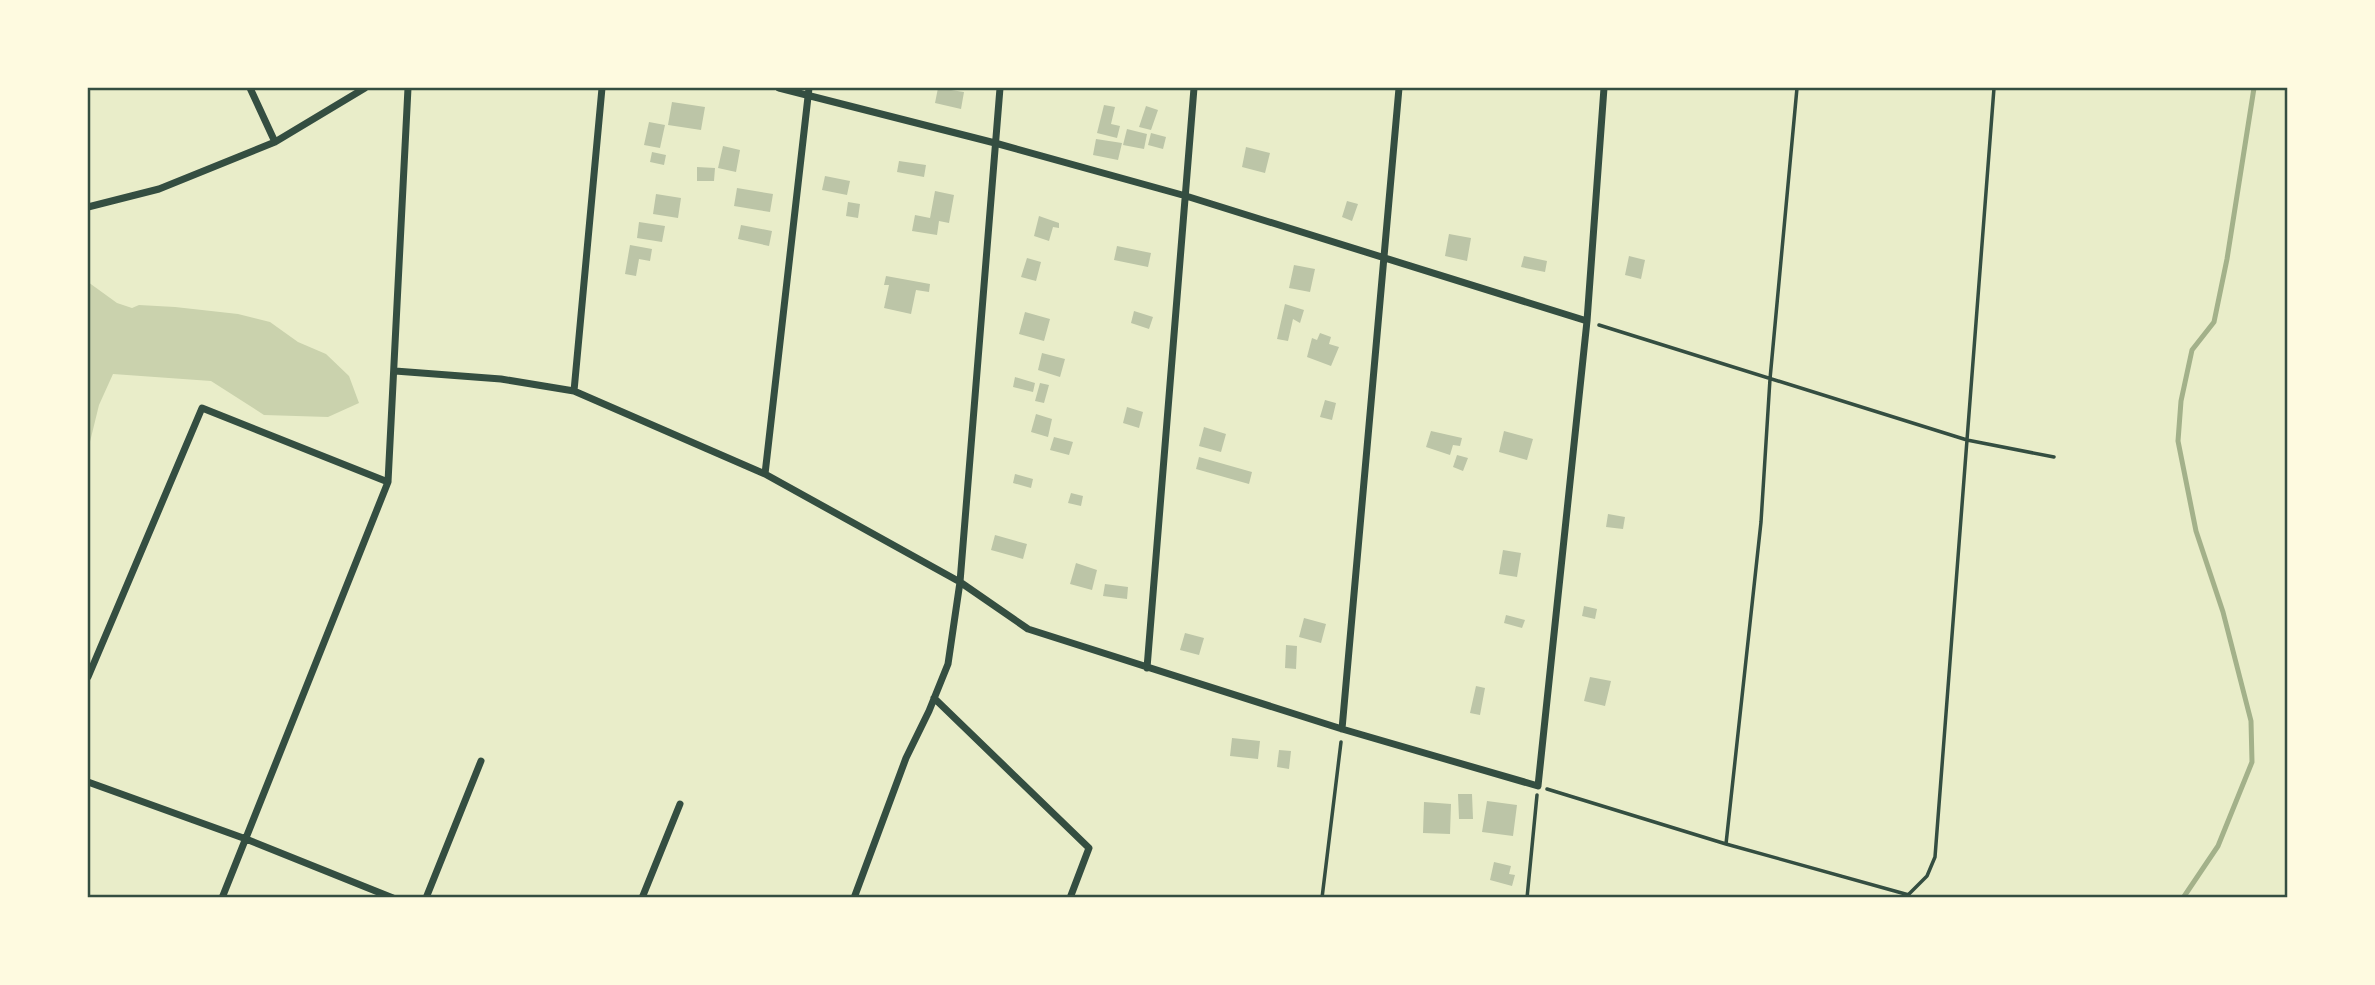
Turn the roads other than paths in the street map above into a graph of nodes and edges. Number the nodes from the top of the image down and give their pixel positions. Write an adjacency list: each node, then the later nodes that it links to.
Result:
1 (250, 88): 11 (street)
2 (365, 88): 11 (street)
3 (408, 88): 17 (street)
4 (602, 88): 18 (street)
5 (779, 88): 10 (street)
6 (1000, 88): 12 (street)
7 (1194, 88): 13 (street)
8 (1399, 88): 15 (street)
9 (1604, 88): 16 (street)
10 (809, 91): 12 (street); 19 (street)
11 (275, 142): 14 (street)
12 (995, 143): 13 (street); 21 (street)
13 (1186, 196): 15 (street); 22 (street)
14 (88, 207)
15 (1384, 258): 16 (street); 25 (street)
16 (1587, 321): 25 (street)
17 (395, 371): 18 (street); 20 (street)
18 (574, 391): 19 (street)
19 (765, 474): 21 (street)
20 (388, 482): 23 (street); 29 (street)
21 (960, 582): 22 (street); 24 (street)
22 (1147, 668): 25 (street)
23 (88, 677)
24 (934, 698): 34 (street); 35 (street)
25 (1342, 729)
26 (481, 761): 32 (street)
27 (88, 782): 29 (street)
28 (680, 804): 33 (street)
29 (246, 839): 30 (street); 31 (street)
30 (222, 898)
31 (393, 898)
32 (426, 898)
33 (642, 898)
34 (854, 898)
35 (1070, 898)

